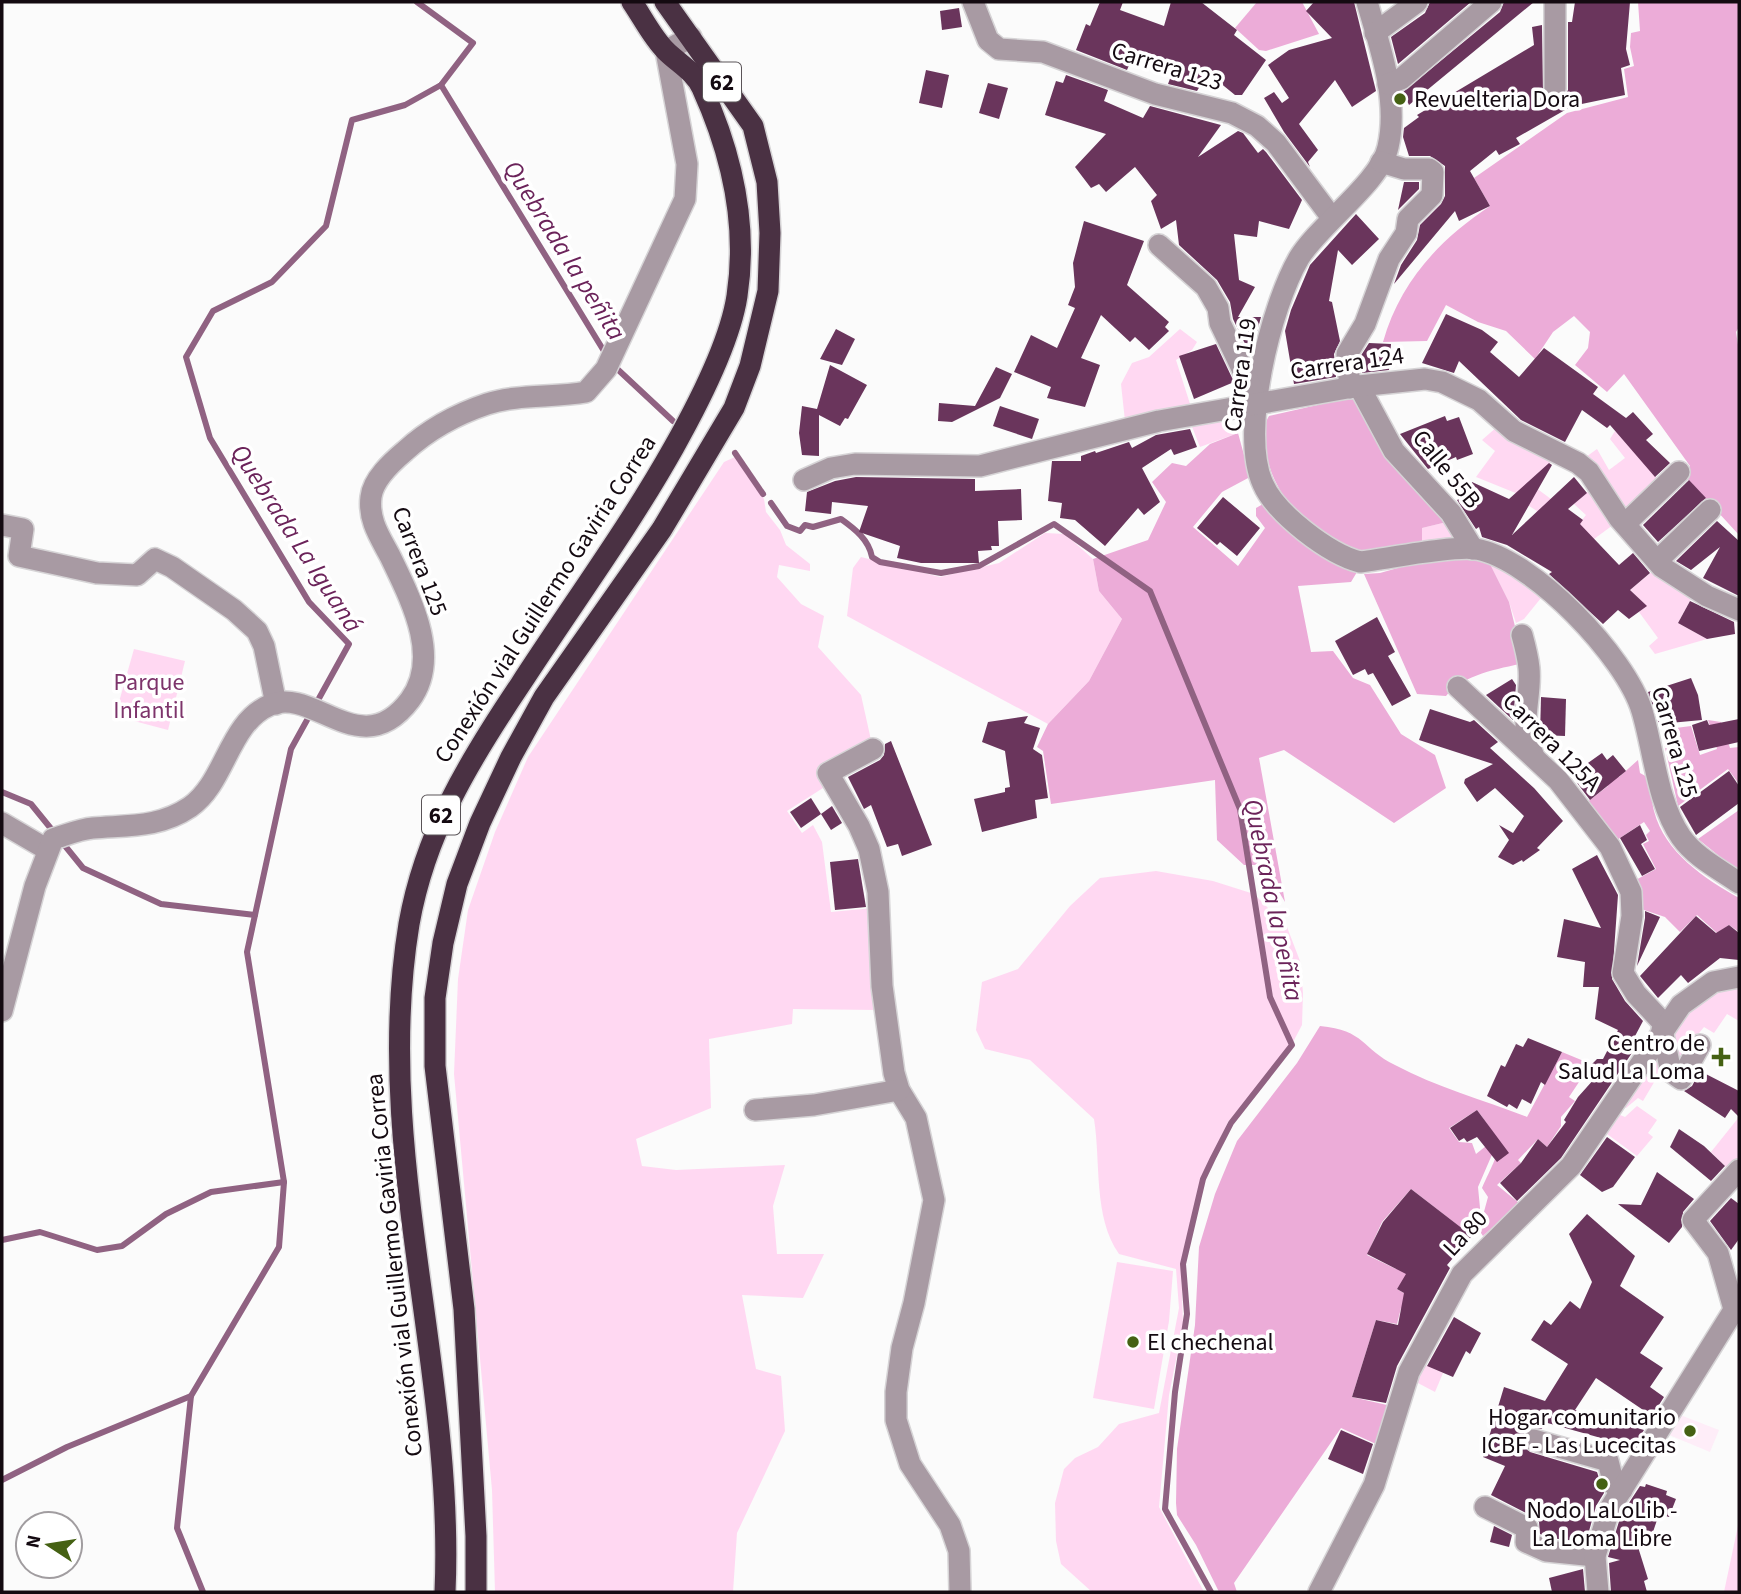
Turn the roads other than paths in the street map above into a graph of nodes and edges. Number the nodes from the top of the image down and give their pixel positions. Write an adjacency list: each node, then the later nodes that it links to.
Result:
1 (632, 2): 10 (highway, Conexión vial Guillermo Gaviria Correa / 62)
2 (665, 2): 9 (highway, 62)
3 (973, 2): 14 (street, Carrera 123)
4 (1367, 2): 8 (street, Carrera 119)
5 (1417, 2): 8 (street)
6 (1491, 2): 11 (street)
7 (1555, 2): 12 (street)
8 (1375, 33): 11 (street, Carrera 119)
9 (691, 37): 10 (street); 48 (highway, 62)
10 (666, 51): 29 (street, Carrera 125); 47 (highway, Conexión vial Guillermo Gaviria Correa / 62)
11 (1388, 84): 13 (street, Carrera 119)
12 (1555, 89)
13 (1381, 162): 14 (street, Carrera 119); 16 (street)
14 (1332, 218): 17 (street, Carrera 119)
15 (1159, 245): 17 (street)
16 (1354, 387): 17 (street, Carrera 124); 21 (street, Carrera 124); 23 (street, Calle 55B)
17 (1258, 402): 19 (street, Carrera 124); 23 (street, Carrera 119)
18 (1679, 472): 21 (street)
19 (804, 480)
20 (1710, 510): 25 (street)
21 (1625, 524): 25 (street, Carrera 124)
22 (2, 526): 29 (street)
23 (1473, 549): 24 (street, Carrera 119)
24 (1499, 558): 34 (street, Carrera 125)
25 (1657, 561): 26 (street, Carrera 124)
26 (1739, 610)
27 (1522, 635): 31 (street)
28 (1458, 687): 31 (street, Carrera 125A)
29 (276, 704): 33 (street)
30 (873, 748): 39 (street)
31 (1533, 754): 37 (street, Carrera 125A)
32 (2, 824): 33 (street)
33 (48, 850): 36 (street)
34 (1739, 883)
35 (1739, 976): 37 (street, La 80)
36 (2, 1011)
37 (1664, 1028): 38 (street); 50 (street, La 80)
38 (1700, 1045)
39 (899, 1090): 40 (street); 49 (street)
40 (755, 1110)
41 (1739, 1170): 42 (street)
42 (1737, 1306): 44 (street)
43 (1534, 1440): 44 (street)
44 (1622, 1490): 46 (street)
45 (1485, 1507): 46 (street)
46 (1595, 1556): 51 (street)
47 (445, 1592)
48 (476, 1592)
49 (960, 1592)
50 (1319, 1592)
51 (1598, 1592)

